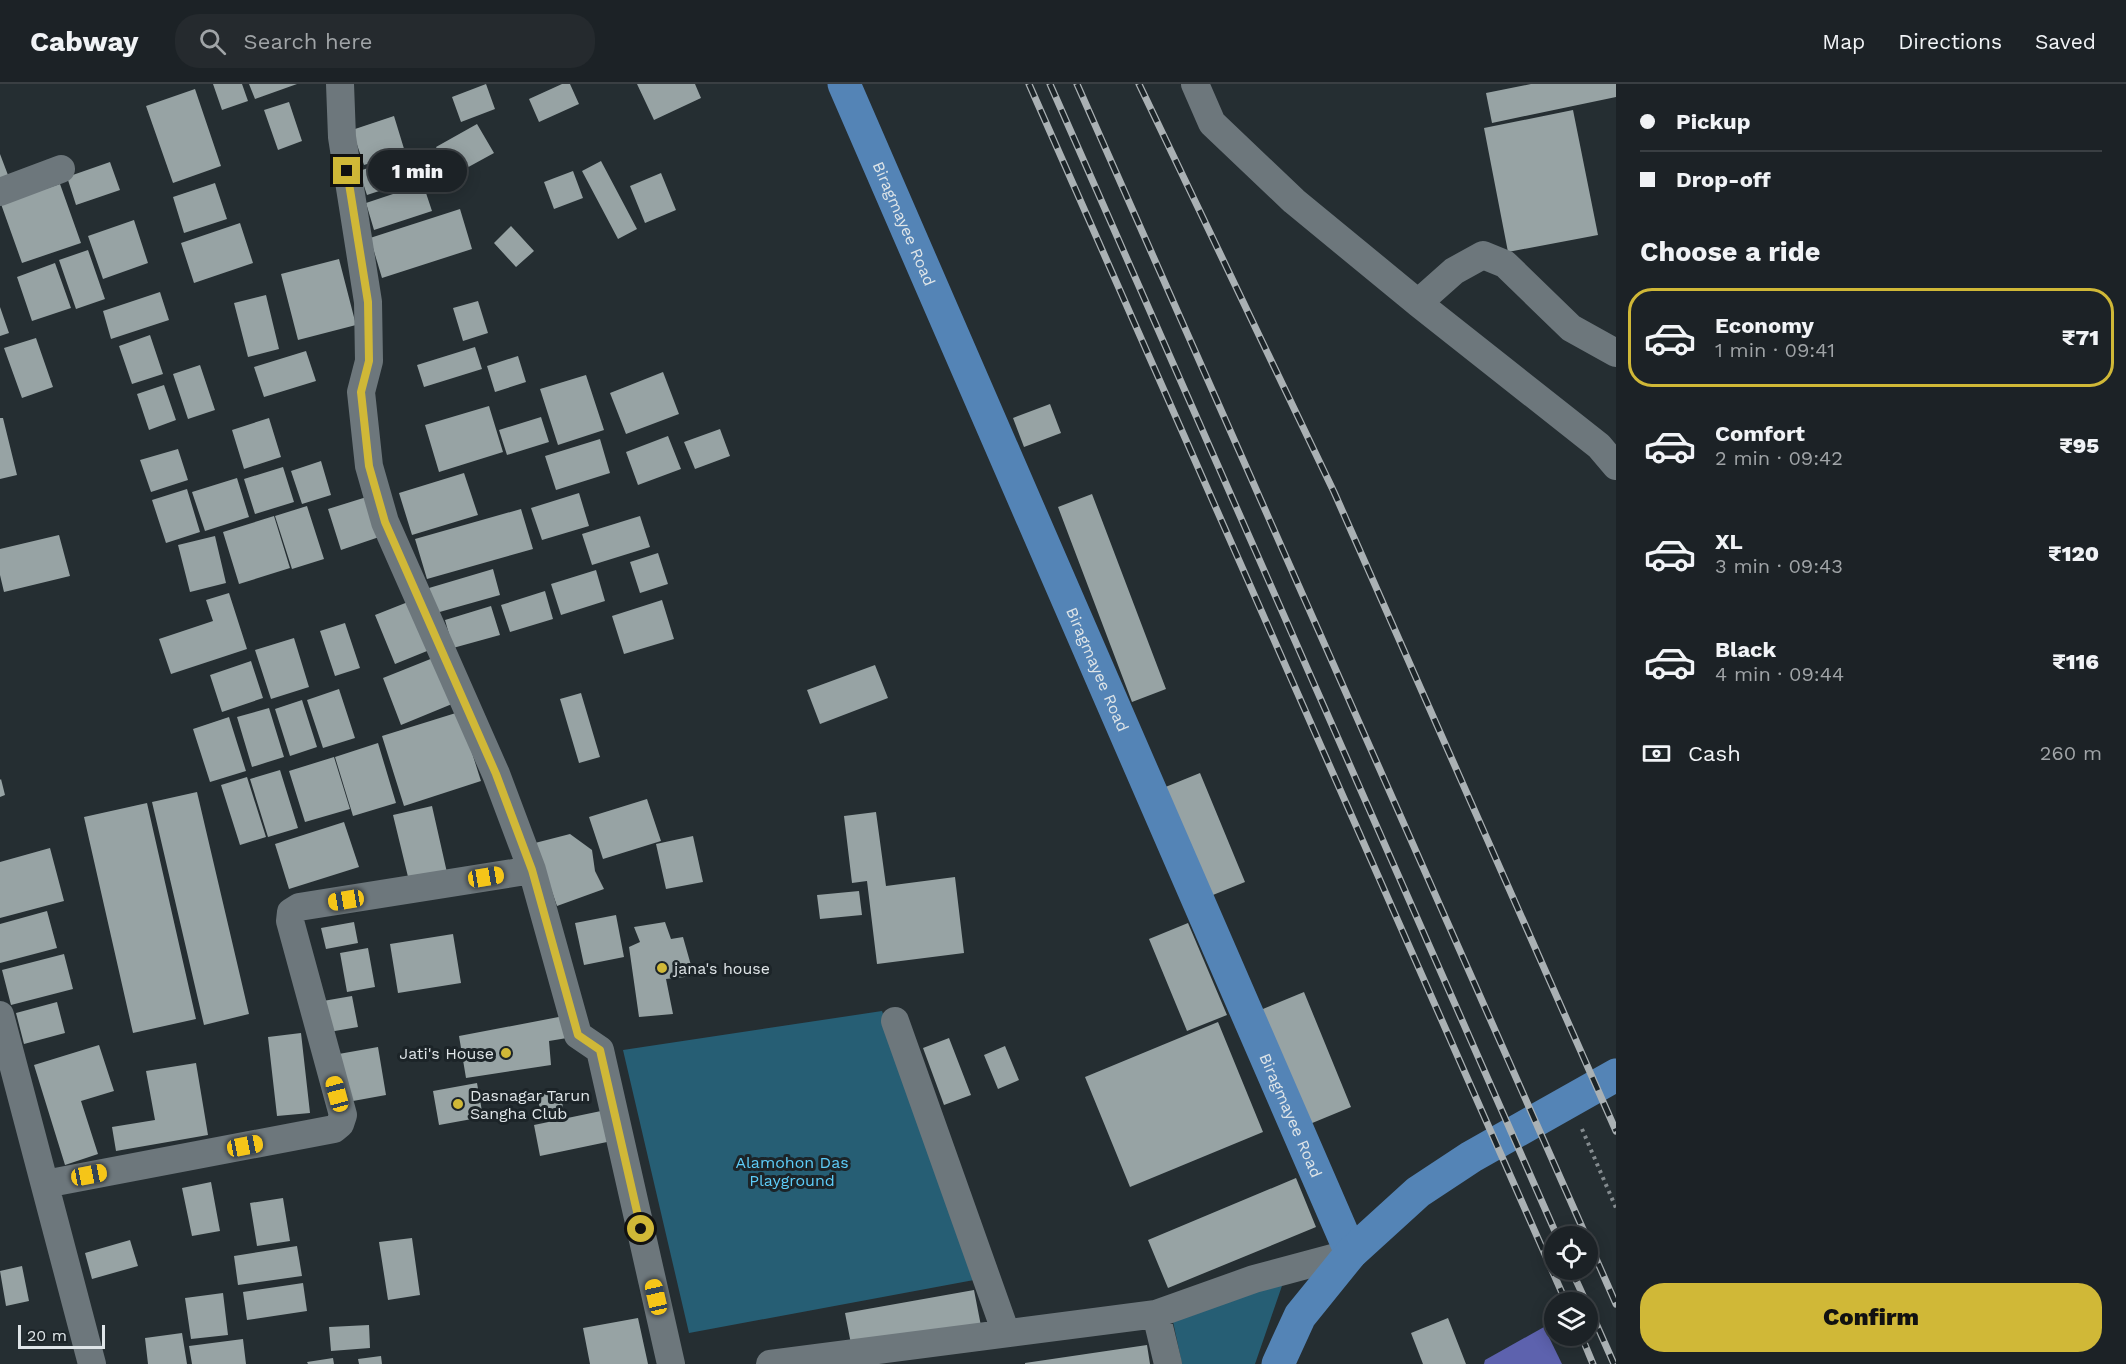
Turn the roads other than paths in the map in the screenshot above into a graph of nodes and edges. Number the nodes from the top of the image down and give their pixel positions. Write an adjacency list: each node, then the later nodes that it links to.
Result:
1 (340, 84): 9 (street)
2 (844, 84): 14 (main road, Biragmayee Road)
3 (1195, 84): 6 (street)
4 (61, 169): 5 (street)
5 (0, 192)
6 (1418, 303): 7 (street); 8 (street)
7 (1616, 353)
8 (1616, 466)
9 (532, 870): 13 (street); 18 (street)
10 (0, 1015): 13 (street)
11 (895, 1021): 16 (street)
12 (1616, 1075): 14 (main road)
13 (45, 1184): 17 (street)
14 (1351, 1253): 15 (street); 21 (main road)
15 (1156, 1314): 16 (street); 20 (street)
16 (1006, 1333): 19 (street)
17 (92, 1364)
18 (671, 1364)
19 (770, 1364)
20 (1168, 1364)
21 (1278, 1364)

